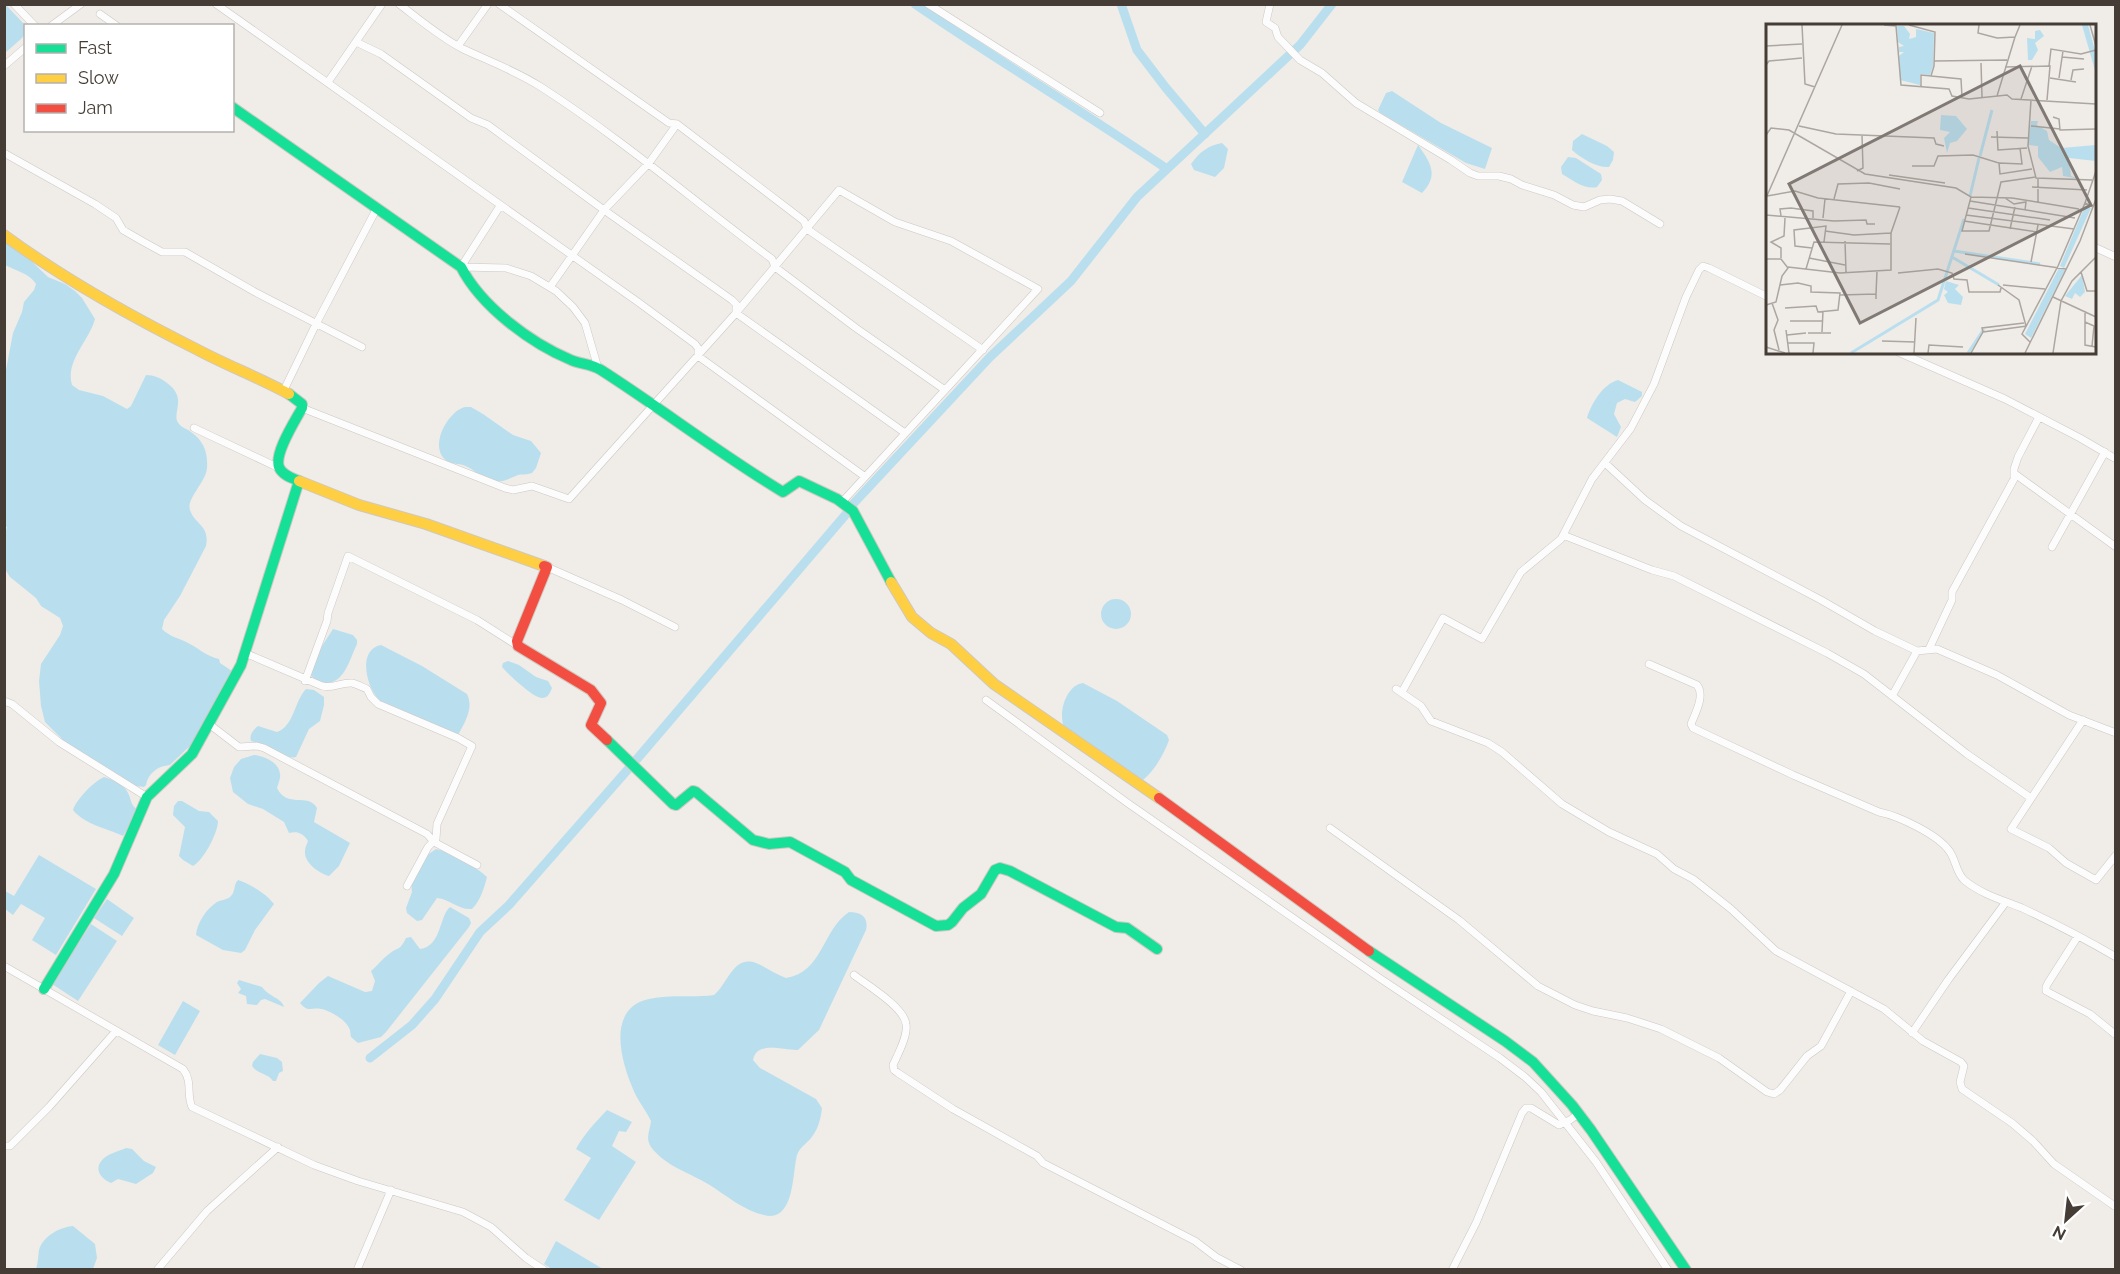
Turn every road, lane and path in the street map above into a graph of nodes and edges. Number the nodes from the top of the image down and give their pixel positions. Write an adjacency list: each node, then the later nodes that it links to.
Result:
1 (14, 4): 11 (street)
2 (81, 4): 12 (street)
3 (216, 4): 18 (street)
4 (382, 4): 14 (street)
5 (399, 4): 15 (street)
6 (488, 4): 15 (street)
7 (499, 4): 21 (street)
8 (928, 4): 20 (street)
9 (1270, 4): 27 (street)
10 (100, 14): 13 (street)
11 (34, 24)
12 (54, 24)
13 (114, 24)
14 (356, 42): 18 (street); 26 (street)
15 (458, 46): 23 (street)
16 (24, 49): 17 (street)
17 (4, 66)
18 (328, 82): 24 (street)
19 (234, 107): 25 (street)
20 (1100, 113)
21 (677, 124): 23 (street); 28 (street)
22 (4, 153): 38 (street)
23 (649, 163): 26 (street); 34 (street)
24 (500, 206): 31 (street); 33 (street)
25 (377, 208): 33 (street); 38 (street)
26 (604, 210): 31 (street); 37 (street)
27 (1660, 224)
28 (807, 229): 34 (street); 40 (street); 40 (street)
29 (4, 235): 45 (street)
30 (2096, 248): 32 (street)
31 (571, 256): 35 (street); 42 (street)
32 (2115, 256)
33 (461, 267): 35 (street); 43 (street)
34 (775, 267): 37 (street); 44 (street)
35 (550, 287): 43 (street)
36 (1766, 296): 53 (street)
37 (736, 313): 42 (street); 50 (street)
38 (316, 324): 39 (street); 45 (street)
39 (362, 347)
40 (983, 350): 44 (street)
41 (1903, 354): 48 (street)
42 (699, 356): 46 (street); 56 (street)
43 (598, 368): 46 (street)
44 (945, 390): 50 (street)
45 (283, 392): 47 (street)
46 (652, 406): 47 (street); 58 (street)
47 (302, 408): 54 (street)
48 (2039, 417): 51 (street); 55 (street)
49 (194, 428): 54 (street)
50 (905, 433): 56 (street)
51 (2105, 452): 52 (street); 59 (street)
52 (2115, 459)
53 (1605, 463): 60 (street); 67 (street)
54 (279, 468): 57 (street)
55 (2015, 474): 59 (street); 66 (street)
56 (864, 476): 58 (street)
57 (299, 481): 63 (street); 68 (street)
58 (842, 502): 95 (street)
59 (2071, 514): 61 (street); 62 (street)
60 (1563, 535): 71 (street); 91 (street)
61 (2052, 547)
62 (2115, 548)
63 (547, 567): 64 (street); 65 (street)
64 (675, 627)
65 (518, 646): 70 (street); 86 (street)
66 (1929, 648): 67 (street); 74 (street)
67 (1917, 651): 71 (street)
68 (245, 653): 70 (street); 75 (street)
69 (1649, 664): 84 (street)
70 (305, 681): 80 (street)
71 (1892, 696): 78 (street)
72 (986, 700): 96 (street)
73 (4, 701): 77 (street)
74 (2083, 720): 76 (street); 78 (street)
75 (209, 724): 77 (street); 80 (street)
76 (2115, 733)
77 (147, 796): 90 (street)
78 (2031, 798): 81 (street)
79 (1330, 828): 91 (street)
80 (434, 842): 82 (street); 83 (street)
81 (2115, 855)
82 (477, 865)
83 (407, 886)
84 (2006, 902): 85 (street); 93 (street)
85 (2078, 936): 87 (street); 94 (street)
86 (1157, 949)
87 (2115, 957)
88 (4, 966): 90 (street)
89 (854, 975): 105 (street)
90 (44, 989): 92 (street)
91 (1851, 991): 93 (street)
92 (116, 1031): 97 (street); 98 (street)
93 (1912, 1033): 100 (street)
94 (2115, 1035)
95 (1578, 1114): 96 (street); 108 (street)
96 (1565, 1123): 106 (street); 107 (street)
97 (4, 1146)
98 (278, 1147): 99 (street); 102 (street)
99 (391, 1190): 101 (street); 103 (street)
100 (2115, 1207)
101 (534, 1267): 104 (street)
102 (157, 1269)
103 (357, 1269)
104 (544, 1269)
105 (1241, 1269)
106 (1452, 1269)
107 (1668, 1269)
108 (1686, 1269)

